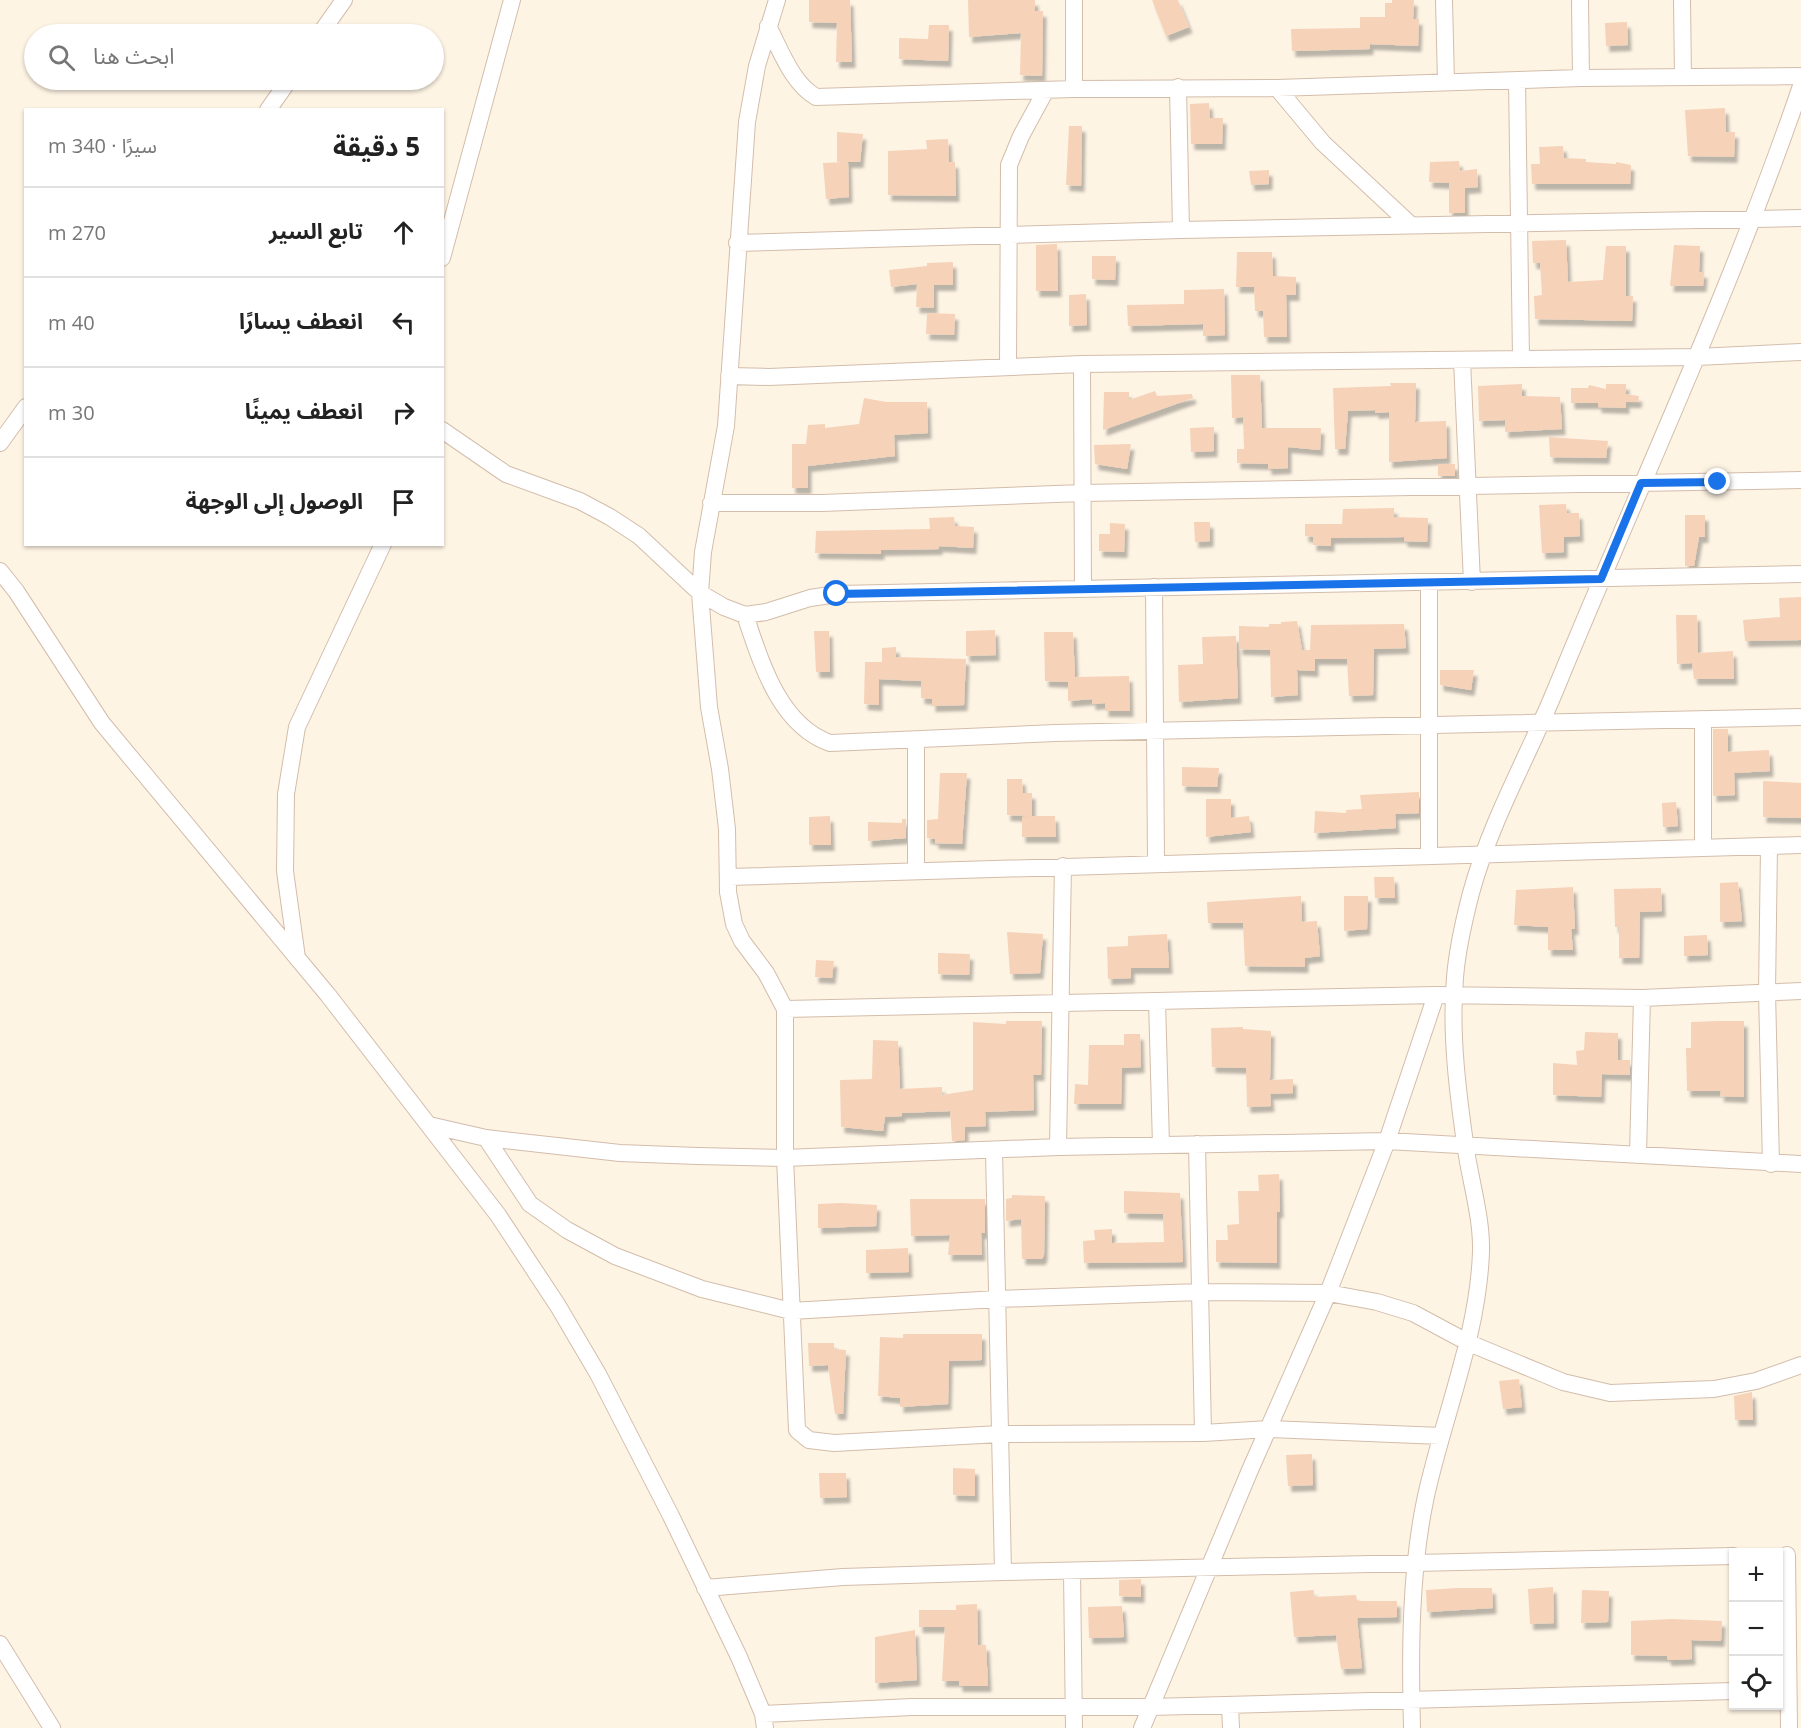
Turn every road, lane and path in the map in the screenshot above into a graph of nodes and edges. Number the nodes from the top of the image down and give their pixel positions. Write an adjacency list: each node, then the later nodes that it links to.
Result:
1 (344, 0): 8 (street)
2 (512, 0): 29 (street)
3 (777, 0): 9 (street)
4 (1074, 0): 18 (street)
5 (1444, 0): 14 (street)
6 (1580, 0): 12 (street)
7 (1682, 0): 11 (street)
8 (327, 24)
9 (768, 26): 20 (street); 28 (street)
10 (1801, 76): 11 (street)
11 (1683, 77): 12 (street)
12 (1581, 78): 13 (street)
13 (1517, 80): 14 (street); 24 (street)
14 (1446, 82): 17 (street)
15 (1178, 87): 17 (street); 18 (street); 26 (street)
16 (1801, 87): 23 (street)
17 (1277, 88): 25 (street)
18 (1074, 89): 20 (street)
19 (282, 90): 21 (street)
20 (1046, 90): 27 (street)
21 (269, 108)
22 (1801, 218): 23 (street)
23 (1754, 219): 24 (street); 31 (street)
24 (1519, 222): 25 (street); 32 (street)
25 (1411, 225): 26 (street)
26 (1181, 230): 27 (street)
27 (1007, 235): 28 (street); 35 (street)
28 (737, 243): 36 (street)
29 (444, 251)
30 (1801, 352): 31 (street)
31 (1698, 357): 32 (street); 41 (street)
32 (1521, 358): 33 (street)
33 (1462, 360): 34 (street); 42 (street)
34 (1082, 364): 35 (street); 43 (street)
35 (1008, 366): 36 (street)
36 (729, 376): 44 (street)
37 (24, 410): 39 (street)
38 (444, 431): 53 (street)
39 (0, 443)
40 (1801, 480): 41 (street)
41 (1641, 483): 42 (street); 48 (street)
42 (1468, 486): 43 (street); 50 (street)
43 (1082, 493): 44 (street); 52 (street)
44 (711, 503): 53 (street)
45 (382, 546): 70 (street)
46 (0, 571): 70 (street)
47 (1801, 574): 48 (street)
48 (1601, 579): 50 (street); 57 (street)
49 (1428, 582): 50 (street); 51 (street); 58 (street)
50 (1472, 582)
51 (1154, 587): 52 (street); 59 (street)
52 (1083, 589): 54 (street)
53 (700, 593): 54 (street); 69 (street)
54 (745, 615): 60 (street)
55 (1801, 717): 56 (street)
56 (1703, 719): 57 (street); 63 (street)
57 (1543, 721): 58 (street); 64 (street)
58 (1429, 725): 59 (street); 65 (street)
59 (1155, 731): 60 (street); 66 (street)
60 (916, 740): 68 (street)
61 (1801, 845): 62 (street)
62 (1769, 846): 63 (street); 72 (street)
63 (1703, 848): 64 (street)
64 (1483, 853): 65 (street); 74 (street)
65 (1429, 855): 66 (street)
66 (1156, 863): 67 (street)
67 (1063, 866): 68 (street); 77 (street)
68 (916, 871): 69 (street)
69 (728, 877): 78 (street)
70 (297, 958): 79 (street)
71 (1801, 991): 72 (street)
72 (1767, 992): 75 (street); 89 (street)
73 (1436, 995): 74 (street); 76 (street); 81 (street)
74 (1454, 995): 75 (street); 83 (street)
75 (1642, 998): 87 (street)
76 (1157, 1001): 77 (street); 84 (street)
77 (1061, 1003): 78 (street); 85 (street)
78 (785, 1009): 88 (street)
79 (429, 1125): 80 (street); 107 (street)
80 (486, 1138): 88 (street); 94 (street)
81 (1387, 1141): 82 (street); 83 (street); 92 (street)
82 (1197, 1144): 84 (street); 91 (street)
83 (1465, 1144): 87 (street); 95 (street)
84 (1161, 1145): 85 (street)
85 (1058, 1147): 86 (street)
86 (994, 1150): 88 (street); 93 (street)
87 (1638, 1154): 89 (street)
88 (785, 1158): 94 (street)
89 (1771, 1164): 90 (street)
90 (1801, 1164)
91 (1200, 1292): 92 (street); 93 (street); 98 (street)
92 (1328, 1293): 95 (street); 97 (street)
93 (998, 1299): 94 (street); 99 (street)
94 (791, 1311): 99 (street)
95 (1469, 1343): 96 (street); 100 (street)
96 (1801, 1365)
97 (1269, 1429): 98 (street); 100 (street); 104 (street)
98 (1203, 1432): 99 (street)
99 (1000, 1434): 105 (street)
100 (1441, 1436): 103 (street)
101 (1789, 1555): 109 (street)
102 (1729, 1556): 103 (street)
103 (1416, 1565): 104 (street); 111 (street)
104 (1210, 1569): 106 (street); 114 (street)
105 (1003, 1572): 106 (street); 107 (street)
106 (1072, 1572): 113 (street)
107 (705, 1588): 115 (street)
108 (0, 1644): 116 (street)
109 (1789, 1690): 121 (street)
110 (1729, 1691): 111 (street)
111 (1412, 1700): 112 (street); 120 (street)
112 (1230, 1705): 114 (street); 119 (street)
113 (1074, 1707): 114 (street); 115 (street); 117 (street)
114 (1151, 1707): 118 (street)
115 (764, 1721)
116 (52, 1728)
117 (1074, 1728)
118 (1142, 1728)
119 (1231, 1728)
120 (1412, 1728)
121 (1789, 1728)

